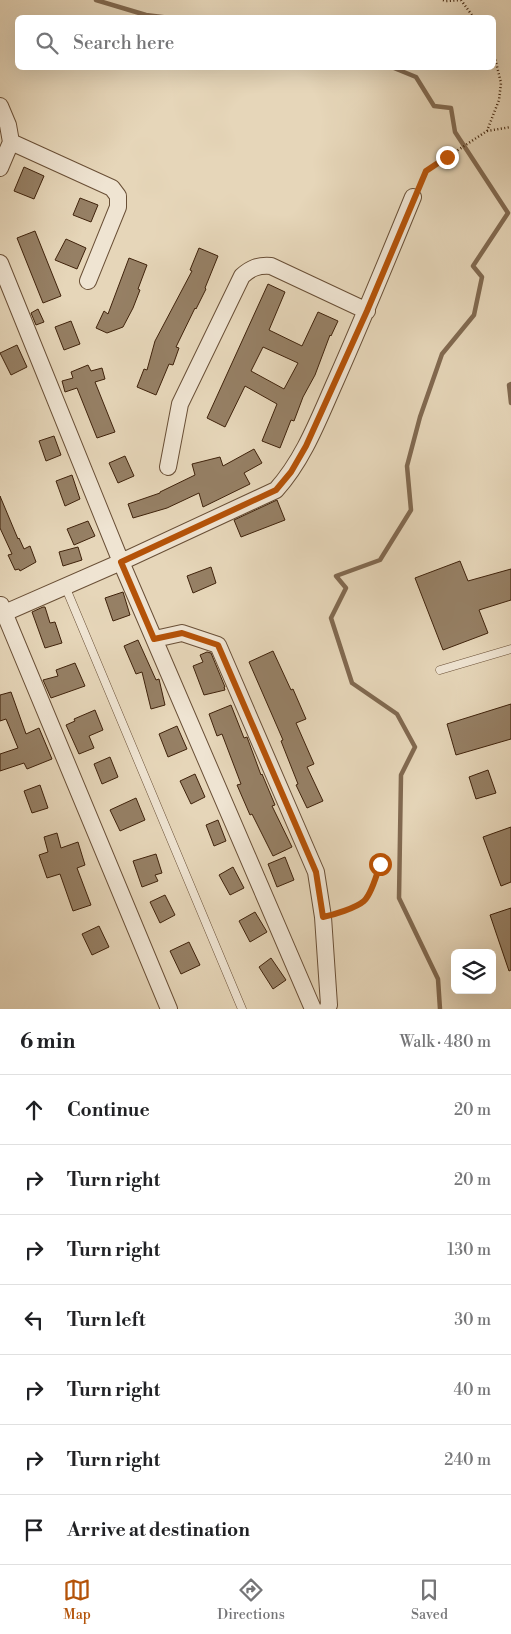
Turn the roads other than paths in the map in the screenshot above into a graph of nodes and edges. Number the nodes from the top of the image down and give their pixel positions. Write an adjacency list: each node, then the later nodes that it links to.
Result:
1 (0, 106): 2 (street)
2 (11, 142): 3 (street); 6 (street)
3 (0, 168)
4 (414, 197): 7 (street)
5 (0, 263): 9 (street)
6 (88, 281)
7 (367, 311): 8 (street); 9 (street)
8 (168, 466)
9 (121, 562): 10 (street); 12 (street)
10 (65, 586): 11 (street); 16 (lane)
11 (1, 611): 15 (street)
12 (154, 639): 17 (street); 18 (street)
13 (511, 648): 14 (lane)
14 (440, 670)
15 (169, 1009)
16 (242, 1009)
17 (313, 1009)
18 (327, 1009)

